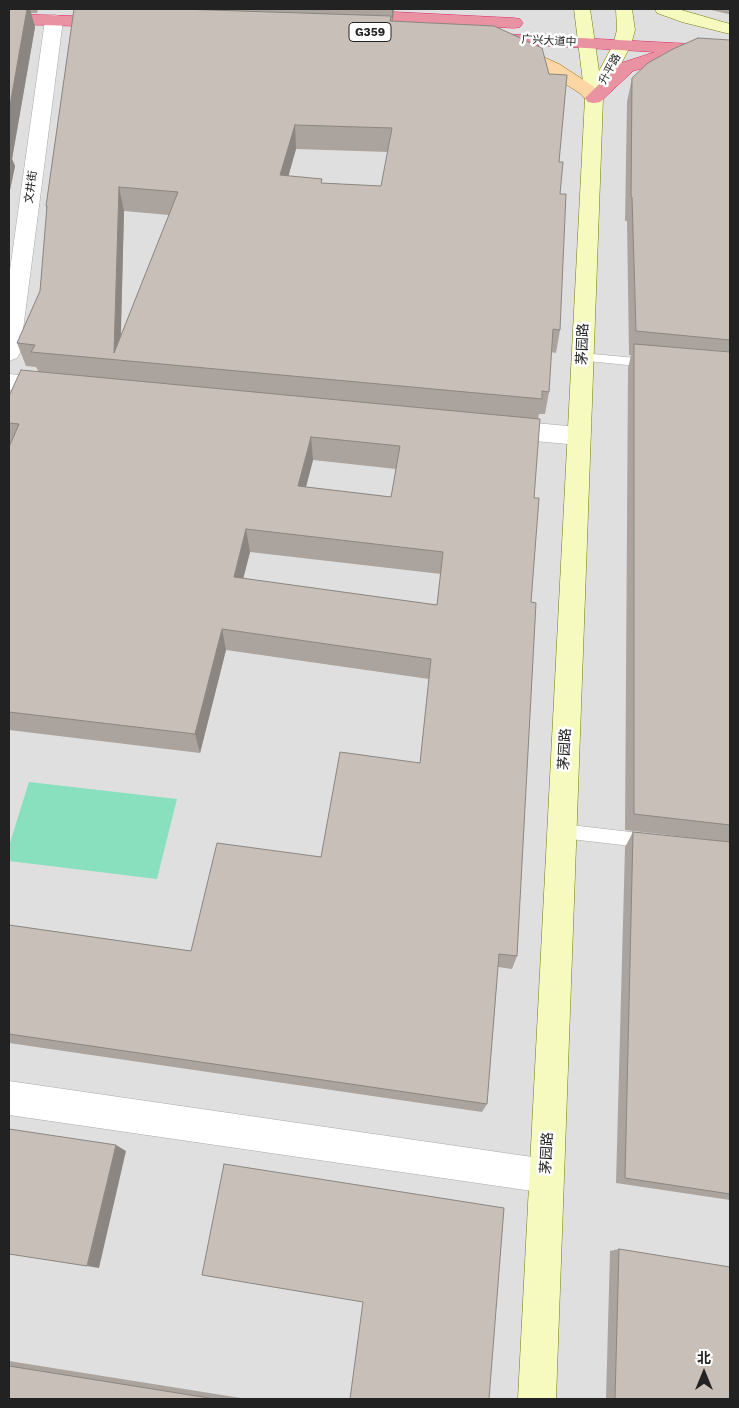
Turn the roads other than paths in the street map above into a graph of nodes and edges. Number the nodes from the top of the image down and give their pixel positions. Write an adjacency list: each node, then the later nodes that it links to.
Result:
1 (582, 9): 13 (street, 升平路)
2 (624, 9): 14 (street)
3 (663, 9): 11 (street)
4 (521, 11): 10 (highway)
5 (401, 13): 6 (highway, 广兴大道中 / G359); 10 (highway, 广兴大道中 / G359)
6 (342, 14)
7 (9, 18): 8 (highway)
8 (54, 20): 9 (highway); 17 (street, 文井街)
9 (123, 23)
10 (442, 27): 12 (highway, 广兴大道中 / G359); 13 (highway, 广兴大道中 / G359); 16 (main road)
11 (730, 28)
12 (360, 32)
13 (585, 36): 14 (highway, 广兴大道中 / G359); 16 (street, 升平路)
14 (624, 38): 15 (highway, 广兴大道中 / G359); 16 (street, 升平路)
15 (729, 46): 16 (highway)
16 (594, 98): 18 (street, 茅园路)
17 (9, 353)
18 (582, 357): 19 (lane); 23 (street, 茅园路)
19 (661, 364)
20 (9, 382): 21 (street)
21 (78, 388)
22 (481, 427): 23 (street)
23 (579, 436): 24 (street, 茅园路)
24 (562, 831): 25 (lane); 27 (street, 茅园路)
25 (661, 843)
26 (9, 1098): 27 (street)
27 (546, 1176): 28 (street, 茅园路)
28 (537, 1399)

